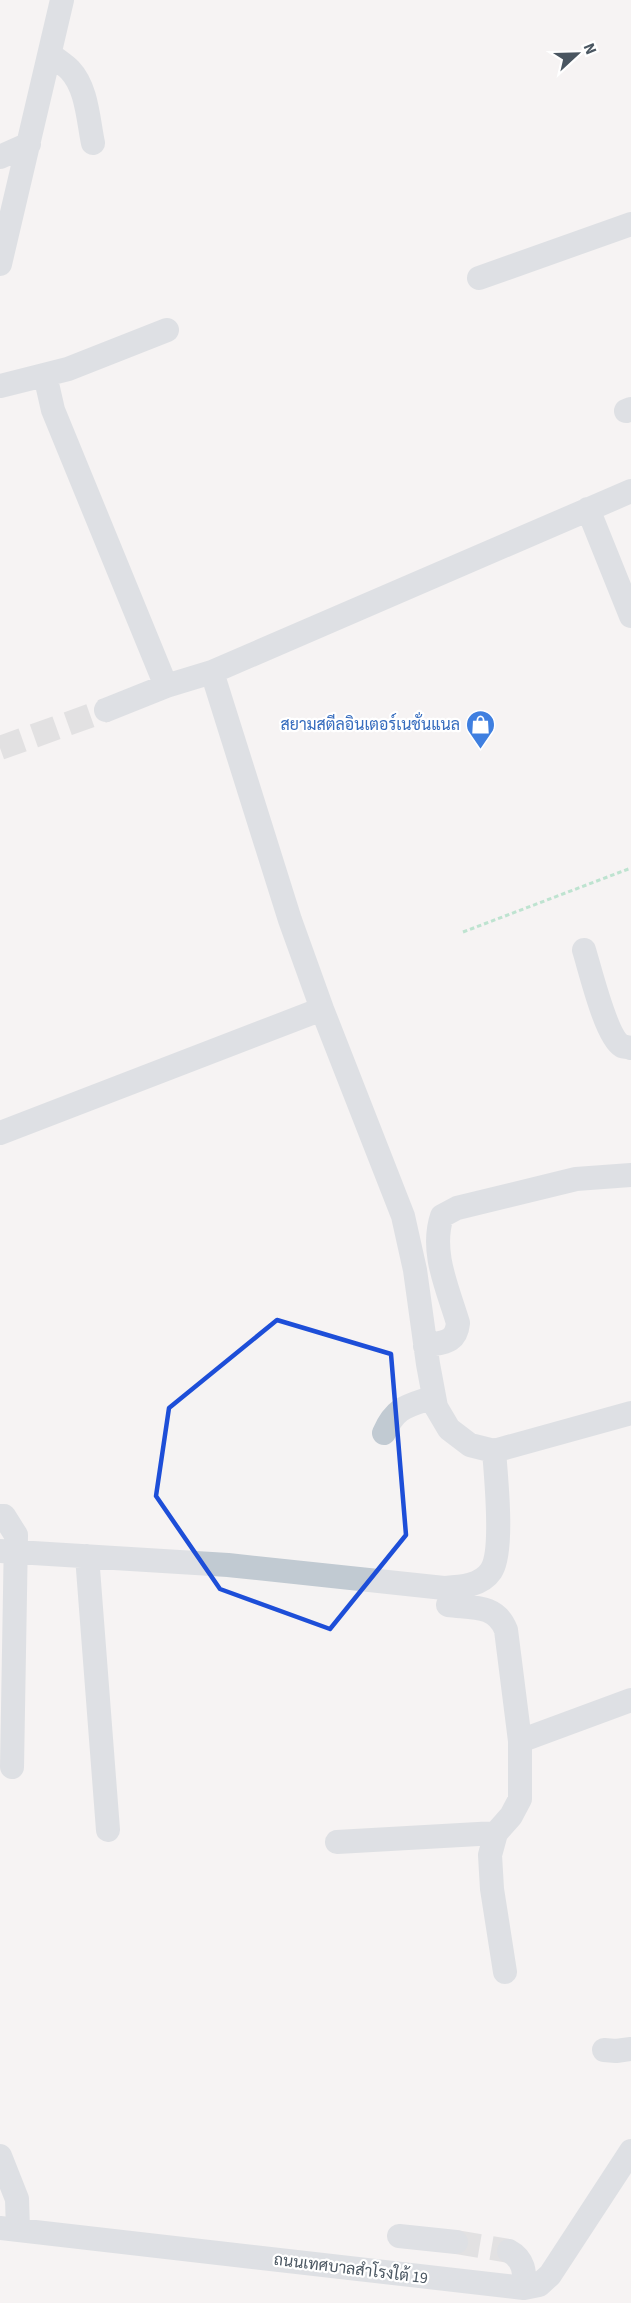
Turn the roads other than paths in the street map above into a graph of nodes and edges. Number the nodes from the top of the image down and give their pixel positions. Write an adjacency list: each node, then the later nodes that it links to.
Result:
1 (62, 0): 2 (street)
2 (51, 55): 3 (street); 4 (street)
3 (93, 143)
4 (29, 144): 5 (street); 7 (street)
5 (0, 157)
6 (631, 224): 8 (street)
7 (0, 264)
8 (479, 278)
9 (167, 330): 10 (street)
10 (45, 375): 11 (street); 16 (street)
11 (0, 386)
12 (631, 491): 13 (street)
13 (588, 509): 14 (street); 15 (street)
14 (631, 616)
15 (212, 672): 16 (street); 19 (street)
16 (166, 686): 17 (street)
17 (106, 710)
18 (584, 950): 20 (street)
19 (322, 1009): 21 (street); 23 (street)
20 (631, 1048)
21 (0, 1133)
22 (631, 1175): 23 (street)
23 (425, 1346): 24 (street)
24 (434, 1397): 26 (street); 27 (street)
25 (631, 1413): 27 (street)
26 (384, 1433)
27 (494, 1451): 30 (street)
28 (0, 1516): 29 (street)
29 (8, 1551): 30 (street); 31 (street)
30 (87, 1556): 36 (street)
31 (8, 1588): 35 (street)
32 (448, 1605): 34 (street)
33 (631, 1700): 34 (street)
34 (520, 1741): 37 (street)
35 (12, 1767)
36 (108, 1830)
37 (496, 1833): 38 (street); 39 (street)
38 (337, 1842)
39 (505, 1972)
40 (604, 2049): 41 (street)
41 (631, 2049)
42 (631, 2151): 48 (street)
43 (0, 2156): 44 (street)
44 (9, 2229): 48 (street, ถนนเทศบาลสำโรงใต้ 19)
45 (399, 2236): 46 (street)
46 (456, 2242)
47 (509, 2251): 48 (street)
48 (535, 2292)

